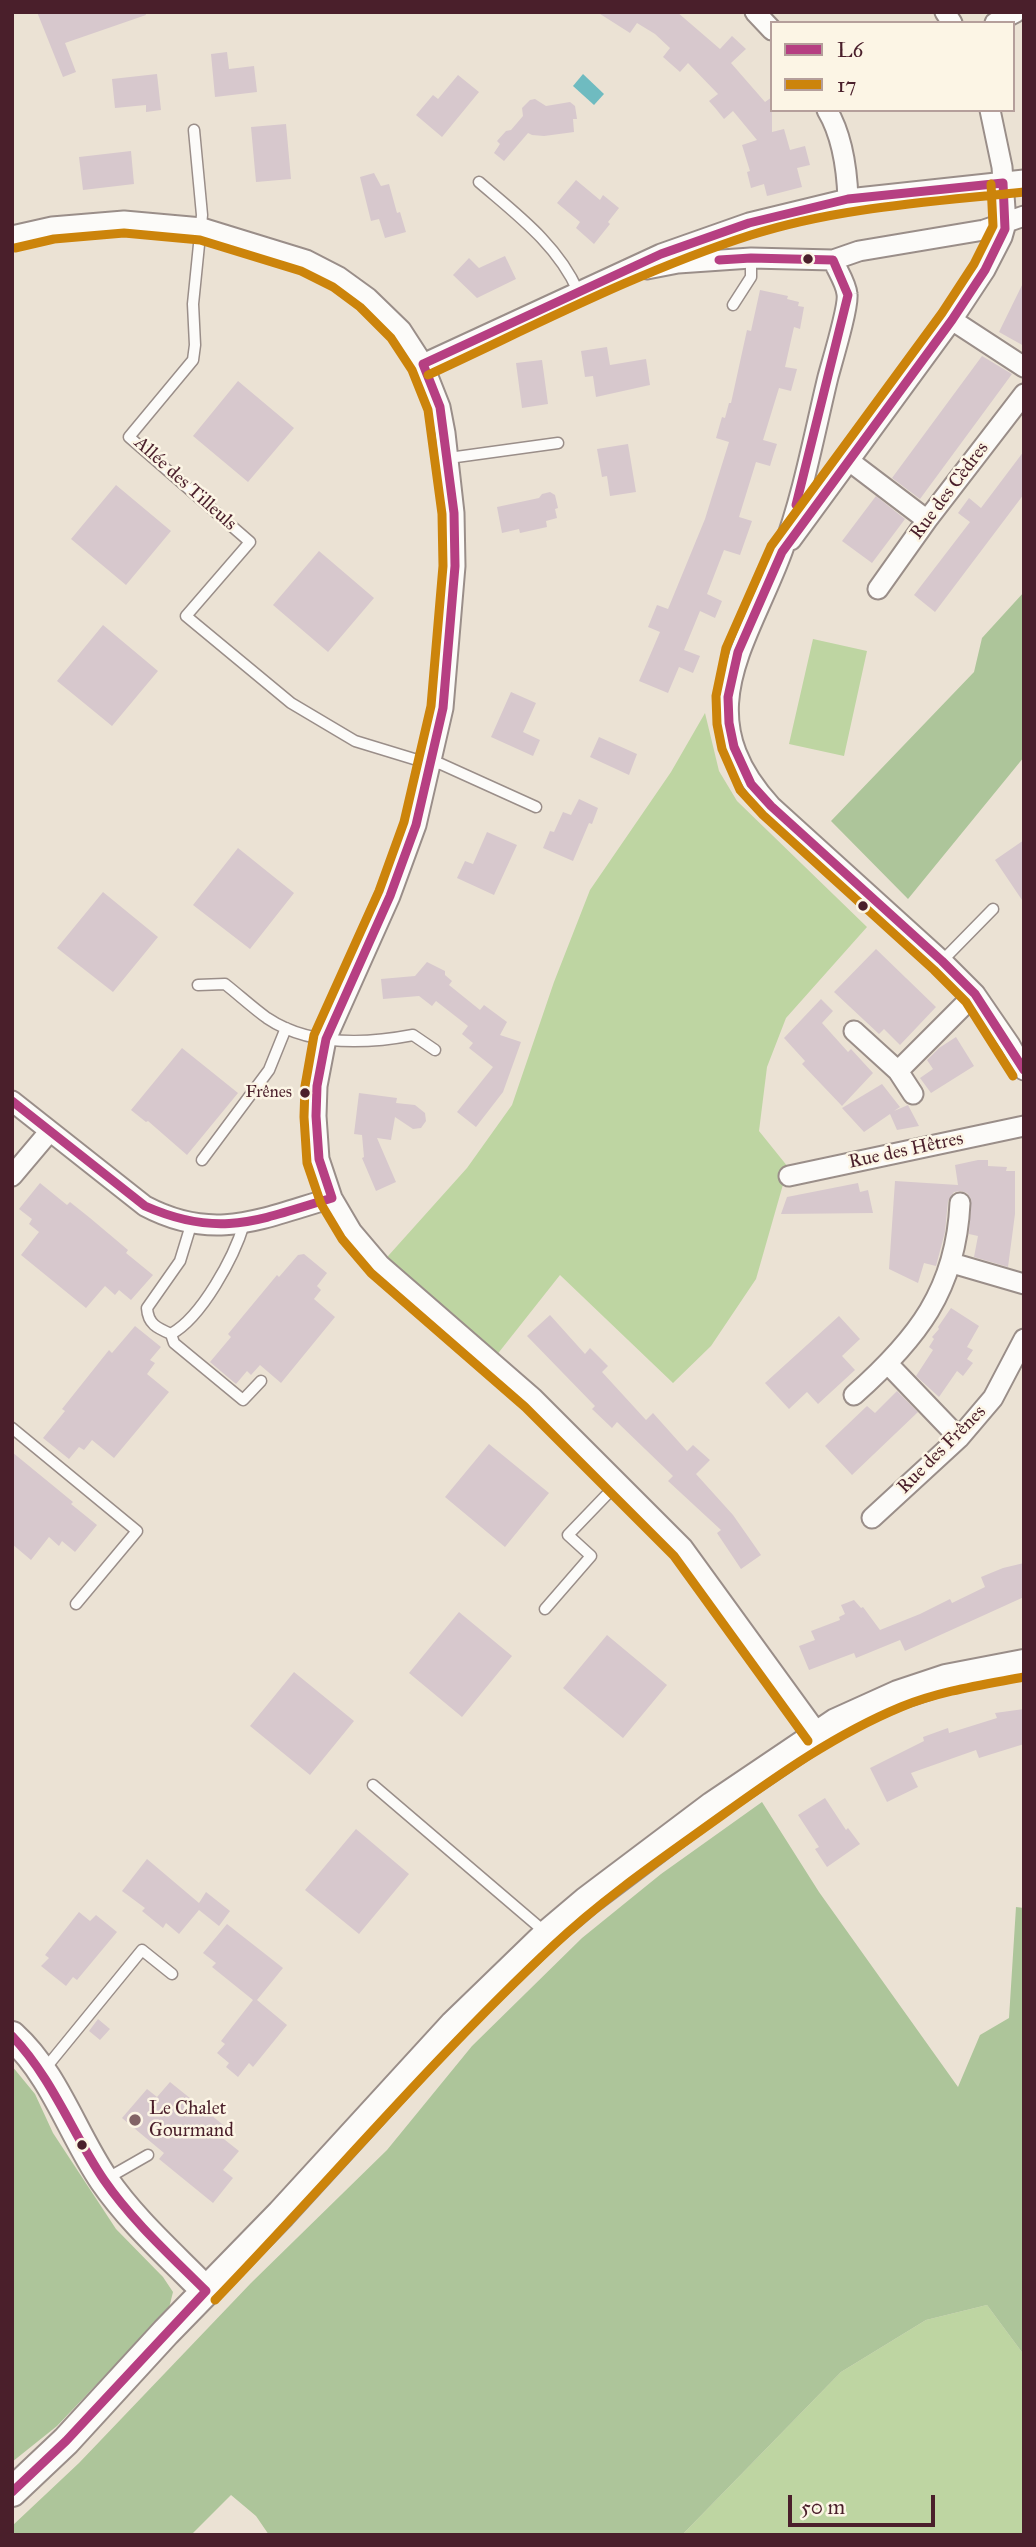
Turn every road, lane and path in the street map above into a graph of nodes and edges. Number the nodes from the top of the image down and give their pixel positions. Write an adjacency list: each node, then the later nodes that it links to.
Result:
1 (755, 12): 4 (street)
2 (1016, 12): 3 (street)
3 (999, 21)
4 (770, 28)
5 (828, 112): 11 (street)
6 (990, 112): 10 (street)
7 (194, 130): 14 (lane)
8 (1024, 180): 10 (street)
9 (479, 182): 19 (lane)
10 (1003, 183): 11 (street); 12 (street)
11 (848, 199): 13 (street)
12 (1015, 220): 17 (street); 21 (street)
13 (749, 223): 16 (street); 18 (street)
14 (202, 228): 15 (street); 22 (street); 33 (lane, Allée des Tilleuls)
15 (12, 236)
16 (751, 258): 17 (street); 18 (street); 20 (lane)
17 (832, 260): 28 (street)
18 (619, 274): 19 (street)
19 (578, 291): 22 (street)
20 (733, 305)
21 (952, 320): 23 (street); 27 (street)
22 (423, 364): 26 (street)
23 (1024, 367)
24 (1024, 394): 30 (street, Rue des Cèdres)
25 (558, 443): 26 (lane)
26 (449, 458): 33 (street)
27 (848, 460): 29 (street); 30 (street)
28 (803, 480): 29 (street); 31 (street)
29 (826, 491): 31 (street)
30 (928, 520): 32 (street, Rue des Cèdres)
31 (782, 552): 36 (street)
32 (878, 589)
33 (431, 762): 34 (lane); 41 (street)
34 (536, 807)
35 (993, 909): 36 (lane)
36 (942, 961): 38 (street)
37 (198, 985): 39 (lane)
38 (975, 994): 43 (street); 44 (street)
39 (286, 1028): 41 (lane); 49 (lane)
40 (854, 1031): 44 (street)
41 (326, 1038): 42 (lane); 52 (street)
42 (435, 1050)
43 (1024, 1070)
44 (898, 1071): 45 (street)
45 (913, 1094)
46 (12, 1101): 48 (street)
47 (1024, 1126): 51 (street, Rue des Hêtres)
48 (50, 1131): 50 (street); 55 (street)
49 (202, 1160)
50 (12, 1176)
51 (789, 1176)
52 (332, 1198): 54 (street); 65 (street)
53 (960, 1203): 56 (street)
54 (244, 1224): 55 (street); 58 (lane)
55 (191, 1225): 58 (lane)
56 (952, 1263): 57 (street); 60 (street)
57 (1024, 1284)
58 (171, 1334): 61 (lane)
59 (1024, 1339): 64 (street, Rue des Frênes)
60 (888, 1364): 62 (street); 64 (street)
61 (261, 1381)
62 (854, 1395)
63 (12, 1428): 67 (lane)
64 (959, 1438): 66 (street, Rue des Frênes)
65 (618, 1483): 68 (lane); 70 (street)
66 (873, 1518)
67 (76, 1604)
68 (545, 1609)
69 (1024, 1664): 70 (main road)
70 (818, 1734): 72 (main road)
71 (373, 1784): 72 (lane)
72 (548, 1934): 78 (main road)
73 (172, 1975): 75 (lane)
74 (12, 2036): 75 (main road)
75 (44, 2070): 77 (main road)
76 (148, 2155): 77 (lane)
77 (104, 2180): 78 (main road)
78 (206, 2291): 79 (main road)
79 (12, 2492)

